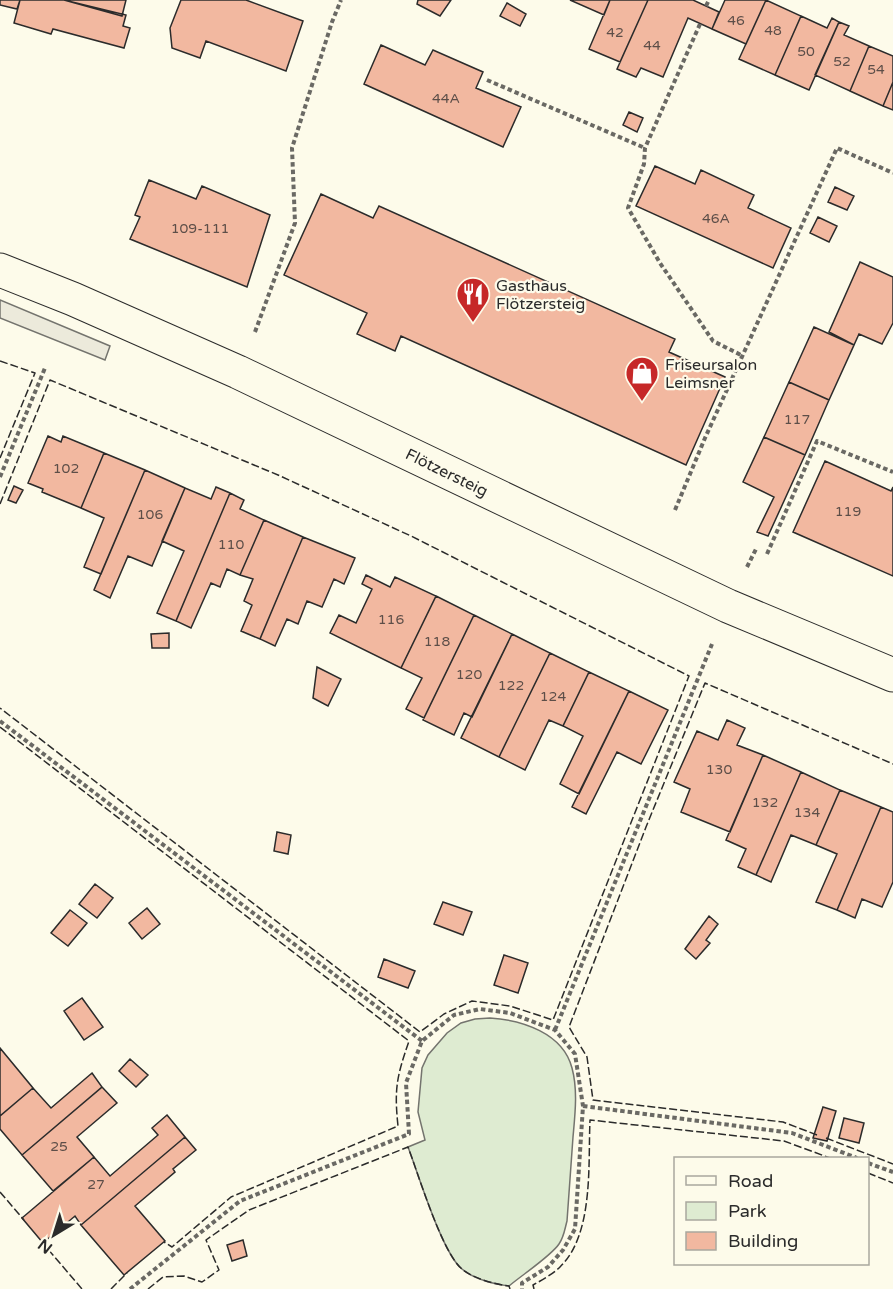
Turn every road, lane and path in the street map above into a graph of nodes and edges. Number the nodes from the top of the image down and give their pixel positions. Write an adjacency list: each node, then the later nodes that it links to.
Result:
1 (341, 0): 9 (path)
2 (709, 0): 3 (path)
3 (706, 6)
4 (700, 24): 6 (path)
5 (487, 80): 6 (path)
6 (645, 148): 10 (path)
7 (893, 173): 10 (path)
8 (0, 270): 19 (main road, Flötzersteig)
9 (270, 295)
10 (743, 356): 14 (path)
11 (45, 368): 13 (path)
12 (893, 472): 16 (path)
13 (0, 477)
14 (675, 510)
15 (756, 549): 17 (path)
16 (767, 554)
17 (746, 568)
18 (713, 640): 21 (path)
19 (893, 675)
20 (0, 721): 22 (path)
21 (555, 1030): 22 (path); 23 (path)
22 (422, 1041): 27 (path)
23 (583, 1106): 24 (path); 28 (path)
24 (854, 1157)
25 (869, 1163): 26 (path)
26 (893, 1172)
27 (130, 1289)
28 (522, 1289)

